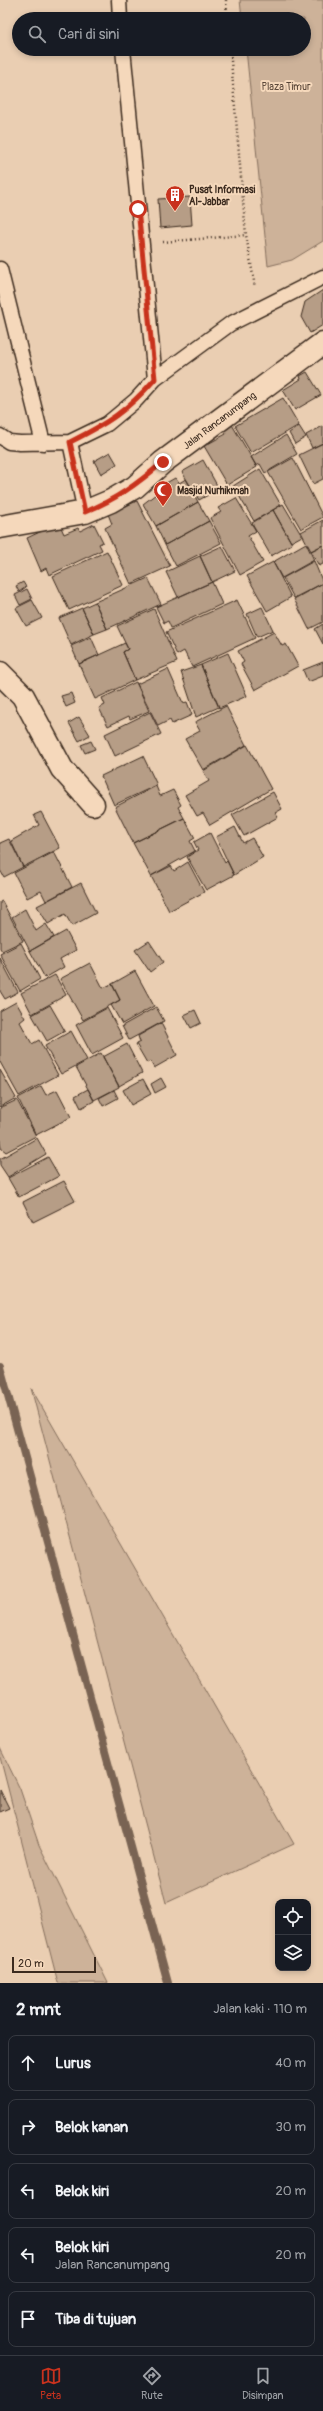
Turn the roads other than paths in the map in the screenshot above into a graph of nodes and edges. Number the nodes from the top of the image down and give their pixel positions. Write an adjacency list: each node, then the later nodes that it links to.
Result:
1 (119, 0): 2 (lane)
2 (120, 12)
3 (124, 56): 7 (lane)
4 (0, 269): 10 (lane)
5 (323, 277): 7 (lane)
6 (323, 343): 11 (main road, Jalan Rancanumpang)
7 (155, 379): 9 (lane)
8 (0, 436): 10 (lane)
9 (70, 442): 10 (lane); 11 (lane)
10 (43, 443)
11 (85, 512): 12 (main road, Jalan Rancanumpang)
12 (3, 526)
13 (0, 674): 14 (main road)
14 (93, 804)

